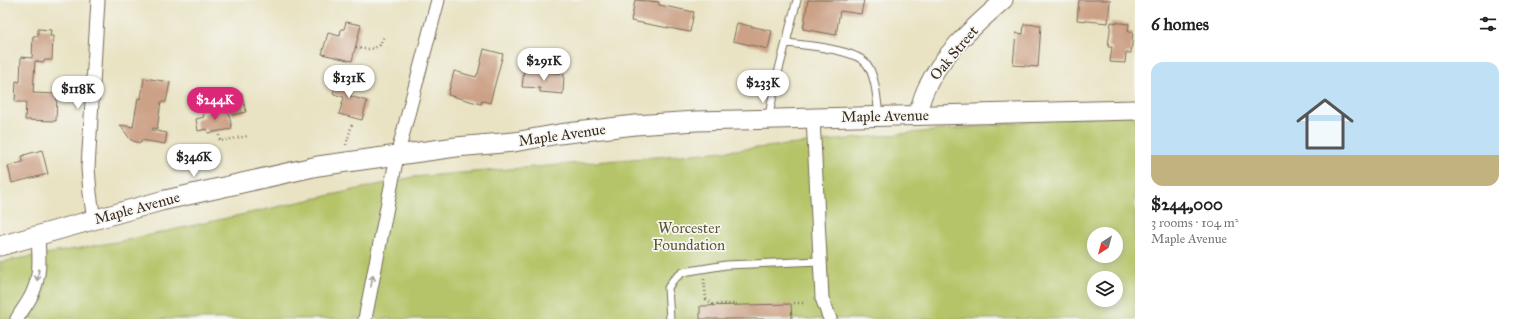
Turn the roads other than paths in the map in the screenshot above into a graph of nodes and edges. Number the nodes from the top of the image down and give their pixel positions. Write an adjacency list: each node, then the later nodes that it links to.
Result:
1 (98, 0): 12 (street)
2 (438, 0): 11 (street)
3 (797, 0): 5 (lane)
4 (1004, 0): 7 (street, Oak Street)
5 (786, 42): 8 (lane); 10 (lane)
6 (1135, 110): 7 (main road, Maple Avenue)
7 (917, 116): 8 (main road, Maple Avenue)
8 (879, 117): 9 (main road, Maple Avenue)
9 (813, 118): 10 (main road, Maple Avenue); 15 (street)
10 (768, 119): 11 (main road, Maple Avenue)
11 (397, 156): 12 (main road, Maple Avenue); 17 (street, one-way to 11)
12 (94, 220): 13 (main road, Maple Avenue)
13 (38, 236): 14 (main road, Maple Avenue); 16 (street, one-way to 16)
14 (0, 246)
15 (820, 261): 18 (lane); 19 (street)
16 (17, 319)
17 (365, 319)
18 (670, 319)
19 (830, 319)

